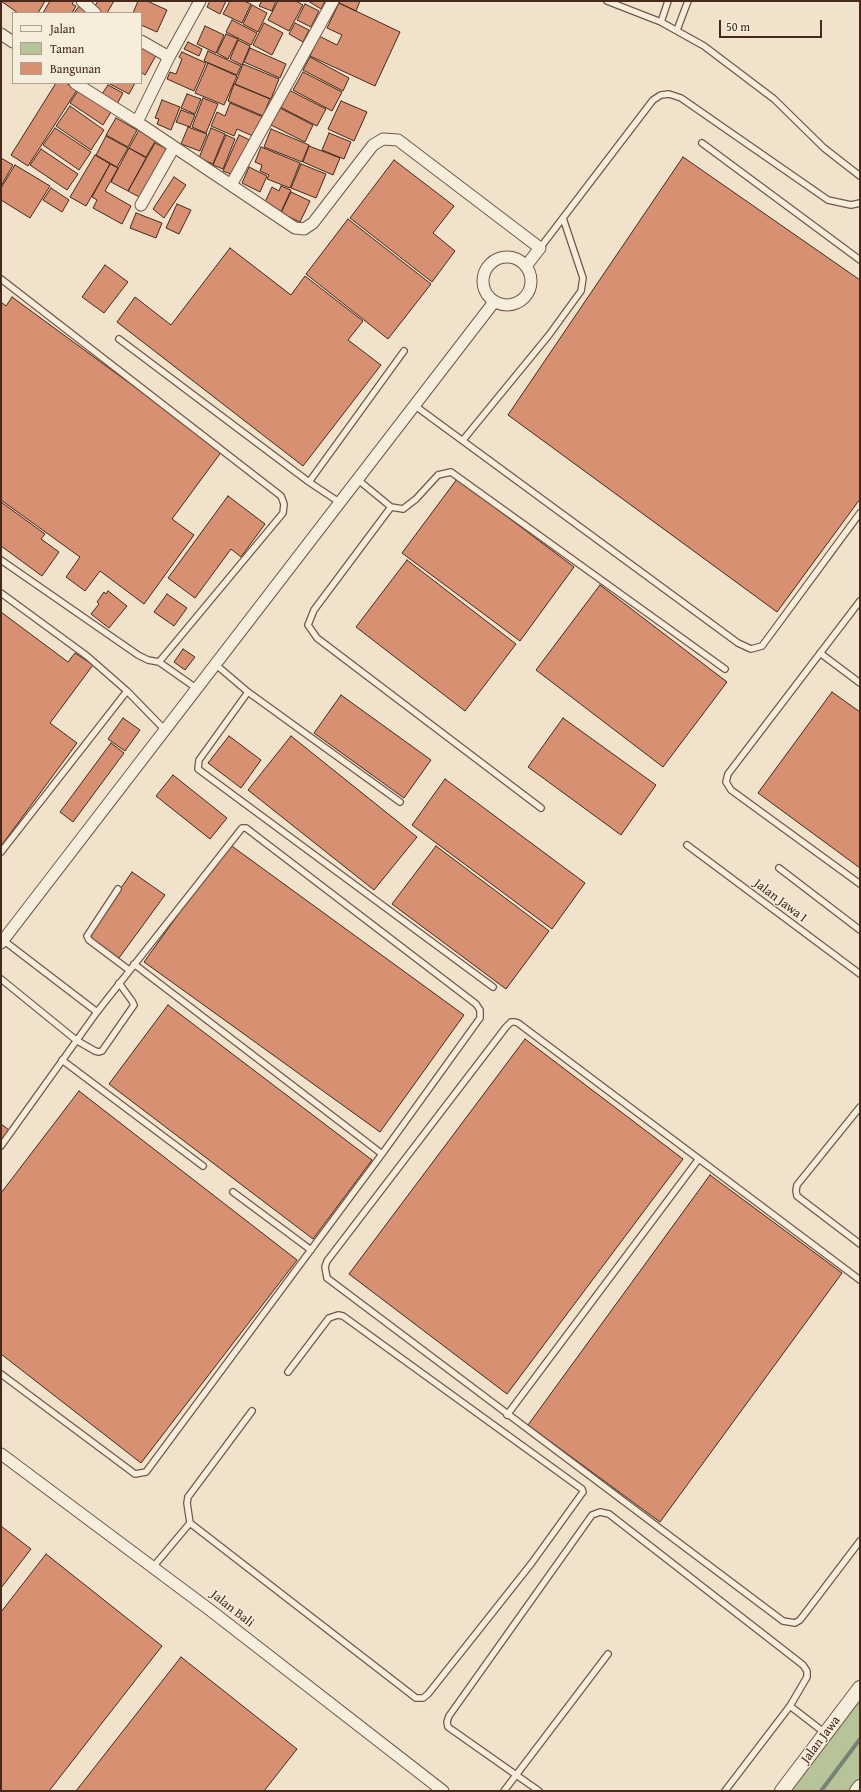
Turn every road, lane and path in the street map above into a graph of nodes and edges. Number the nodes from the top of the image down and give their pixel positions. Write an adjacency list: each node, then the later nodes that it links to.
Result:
1 (82, 1): 7 (street)
2 (200, 1): 13 (street)
3 (333, 1): 19 (street)
4 (607, 1): 8 (lane)
5 (668, 1): 8 (lane)
6 (688, 1): 9 (lane)
7 (94, 12)
8 (661, 22): 9 (lane)
9 (677, 30): 18 (lane)
10 (1, 34): 11 (street)
11 (12, 41)
12 (142, 42): 13 (street)
13 (169, 57): 15 (street)
14 (77, 84): 15 (street)
15 (137, 122): 17 (street)
16 (702, 143): 24 (lane)
17 (174, 147): 19 (street); 21 (street)
18 (860, 176)
19 (231, 185): 23 (street)
20 (860, 203): 22 (lane)
21 (141, 205)
22 (563, 218): 23 (lane); 31 (lane)
23 (540, 248): 25 (street)
24 (860, 260)
25 (526, 266): 27 (street); 27 (street)
26 (1, 279): 41 (lane)
27 (494, 302): 30 (street)
28 (119, 340): 33 (lane)
29 (404, 351): 33 (lane)
30 (414, 405): 31 (lane); 32 (street)
31 (463, 440): 36 (lane)
32 (357, 479): 34 (street); 35 (lane)
33 (309, 482): 34 (lane)
34 (339, 502): 42 (street)
35 (391, 507): 43 (lane); 50 (lane)
36 (860, 513)
37 (1, 560): 41 (lane)
38 (1, 592): 46 (lane)
39 (860, 601): 40 (lane)
40 (820, 653): 44 (lane); 54 (lane)
41 (158, 662): 45 (lane)
42 (215, 664): 45 (street); 47 (lane)
43 (725, 669)
44 (860, 683)
45 (196, 688): 48 (street)
46 (127, 691): 48 (lane); 52 (lane)
47 (248, 692): 49 (lane); 63 (lane)
48 (165, 730): 57 (street)
49 (400, 802)
50 (541, 808)
51 (687, 845): 60 (lane, Jalan Jawa I)
52 (1, 852)
53 (779, 868): 56 (lane)
54 (860, 884)
55 (118, 890): 59 (lane)
56 (860, 930)
57 (2, 942): 64 (lane)
58 (134, 964): 59 (lane); 69 (lane); 69 (lane)
59 (129, 970): 62 (lane)
60 (860, 974)
61 (1, 980): 65 (lane)
62 (119, 983): 64 (lane); 65 (lane)
63 (493, 987)
64 (97, 1012): 65 (lane)
65 (76, 1040): 66 (lane)
66 (62, 1060): 68 (lane); 71 (lane)
67 (860, 1107): 73 (lane)
68 (1, 1146)
69 (382, 1154): 74 (lane)
70 (698, 1160): 75 (lane); 79 (lane); 79 (lane)
71 (203, 1166)
72 (233, 1192): 74 (lane)
73 (860, 1244)
74 (311, 1250): 77 (lane)
75 (860, 1280)
76 (288, 1372): 81 (lane)
77 (1, 1374)
78 (252, 1411): 81 (lane)
79 (507, 1415): 82 (lane)
80 (1, 1454): 83 (street, Jalan Bali)
81 (190, 1523): 83 (lane)
82 (860, 1542)
83 (156, 1564): 90 (street, Jalan Bali)
84 (608, 1654): 88 (lane)
85 (860, 1688): 87 (street, Jalan Jawa)
86 (790, 1706): 87 (lane); 88 (lane); 93 (lane)
87 (826, 1734): 94 (street, Jalan Jawa)
88 (517, 1775): 91 (lane); 92 (lane)
89 (860, 1787): 95 (street)
90 (443, 1791)
91 (504, 1791)
92 (539, 1791)
93 (725, 1791)
94 (782, 1791)
95 (857, 1791)

